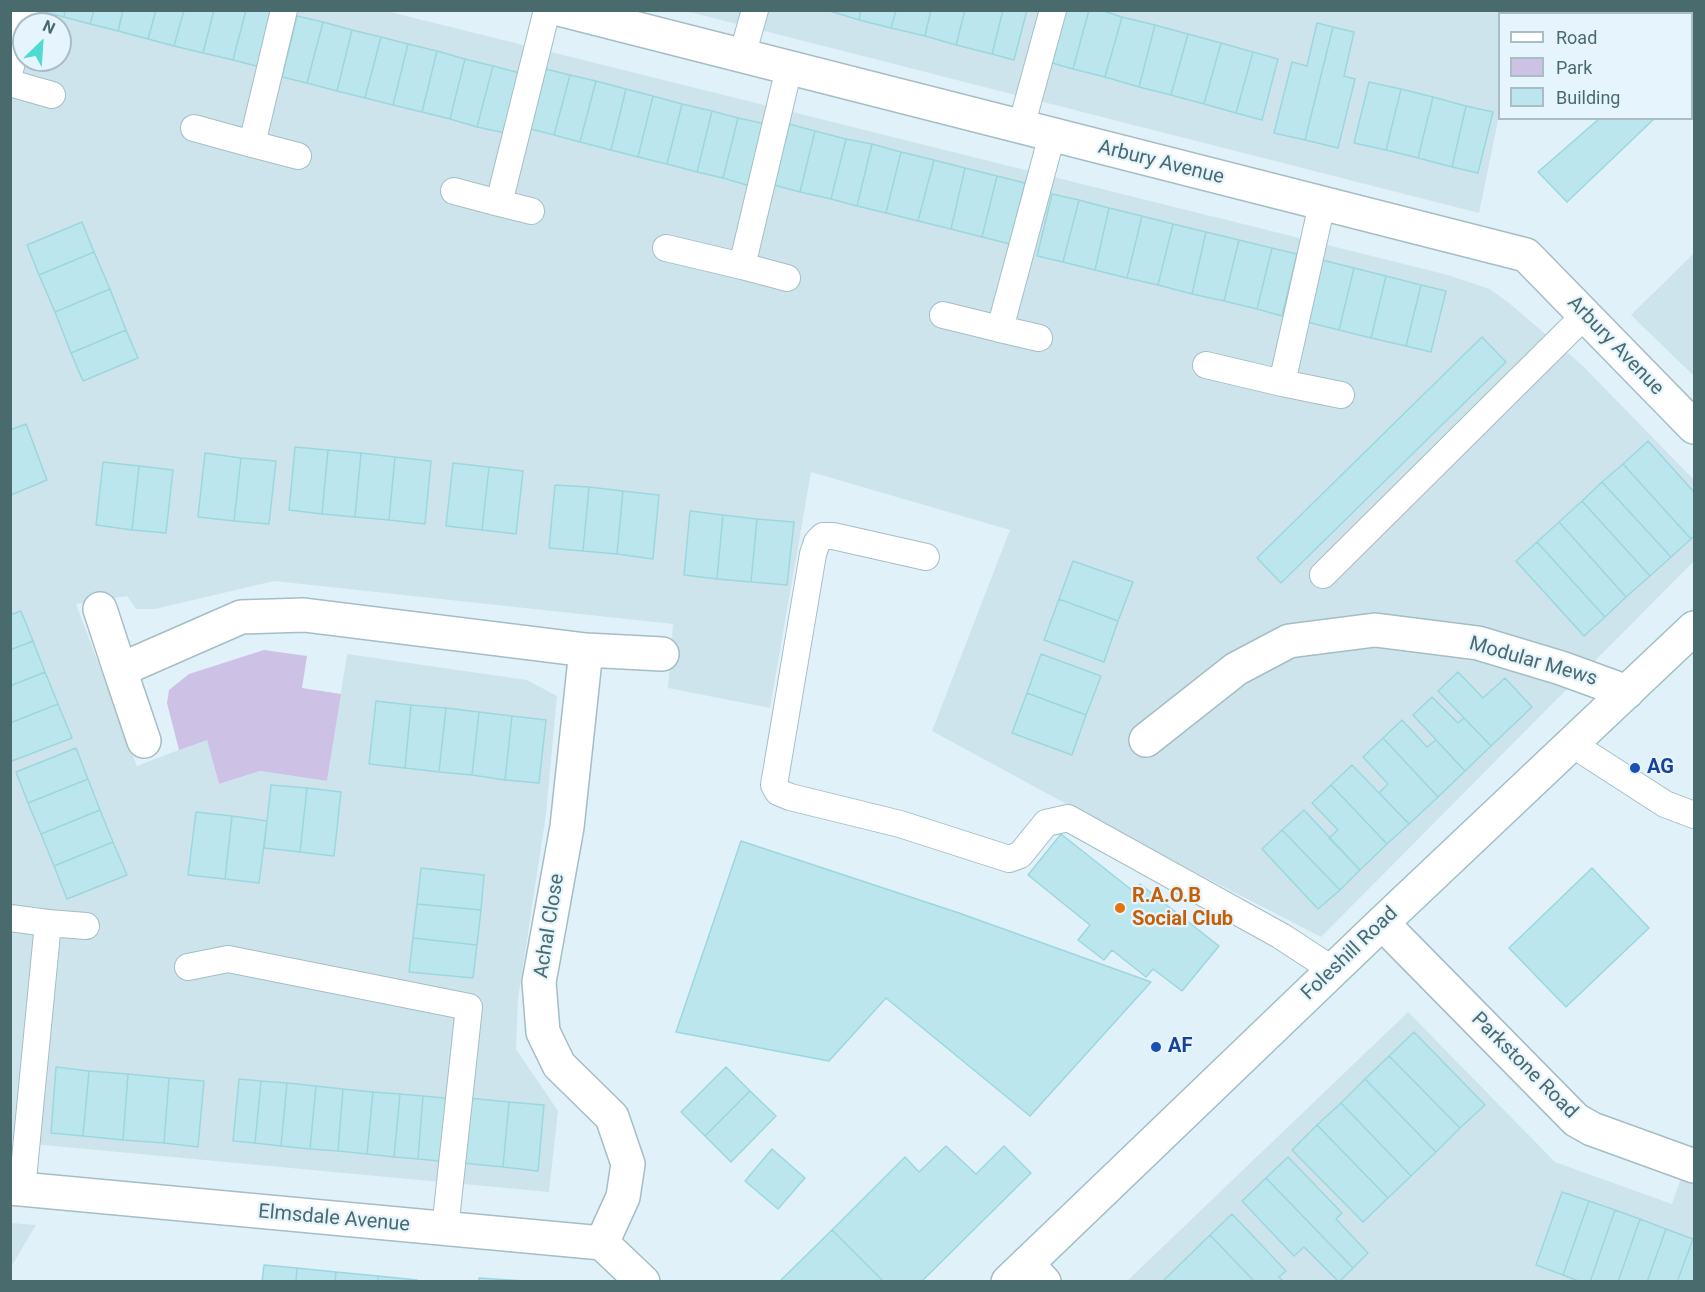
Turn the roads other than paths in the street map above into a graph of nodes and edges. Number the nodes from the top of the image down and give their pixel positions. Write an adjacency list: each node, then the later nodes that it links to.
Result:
1 (25, 10): 9 (lane)
2 (284, 10): 14 (lane)
3 (547, 10): 17 (lane)
4 (563, 10): 7 (street, Arbury Avenue)
5 (754, 10): 7 (lane)
6 (1053, 10): 13 (lane)
7 (742, 56): 8 (street, Arbury Avenue)
8 (789, 68): 13 (street, Arbury Avenue); 21 (lane)
9 (10, 70)
10 (10, 83): 11 (lane)
11 (52, 94)
12 (194, 128): 14 (lane)
13 (1036, 131): 18 (street, Arbury Avenue); 25 (lane)
14 (252, 144): 15 (lane)
15 (297, 156)
16 (454, 191): 17 (lane)
17 (499, 203): 19 (lane)
18 (1322, 204): 24 (street, Arbury Avenue); 28 (lane)
19 (531, 211)
20 (666, 248): 21 (lane)
21 (742, 266): 22 (lane)
22 (787, 278)
23 (943, 315): 25 (lane)
24 (1585, 315): 30 (street, Arbury Avenue); 32 (lane)
25 (1000, 329): 26 (lane)
26 (1039, 338)
27 (1206, 365): 28 (lane)
28 (1282, 383): 29 (lane)
29 (1341, 395)
30 (1695, 427)
31 (926, 557): 48 (lane)
32 (1323, 575)
33 (99, 609): 37 (street)
34 (1695, 628): 38 (street, Foleshill Road)
35 (586, 650): 36 (street); 37 (street); 52 (street, Achal Close)
36 (662, 654)
37 (120, 670): 40 (street)
38 (1627, 692): 39 (street, Modular Mews); 41 (street, Foleshill Road)
39 (1146, 740)
40 (144, 741)
41 (1572, 744): 42 (lane); 45 (street, Foleshill Road)
42 (1695, 814)
43 (10, 918): 44 (lane)
44 (48, 923): 46 (lane); 50 (lane)
45 (1382, 923): 48 (street, Foleshill Road); 49 (street, Parkstone Road)
46 (86, 926)
47 (188, 967): 51 (lane)
48 (1333, 970): 53 (street, Foleshill Road)
49 (1695, 1166)
50 (16, 1189): 51 (street, Elmsdale Avenue)
51 (445, 1229): 52 (street, Elmsdale Avenue)
52 (602, 1243): 54 (street)
53 (1026, 1276)
54 (643, 1281)

